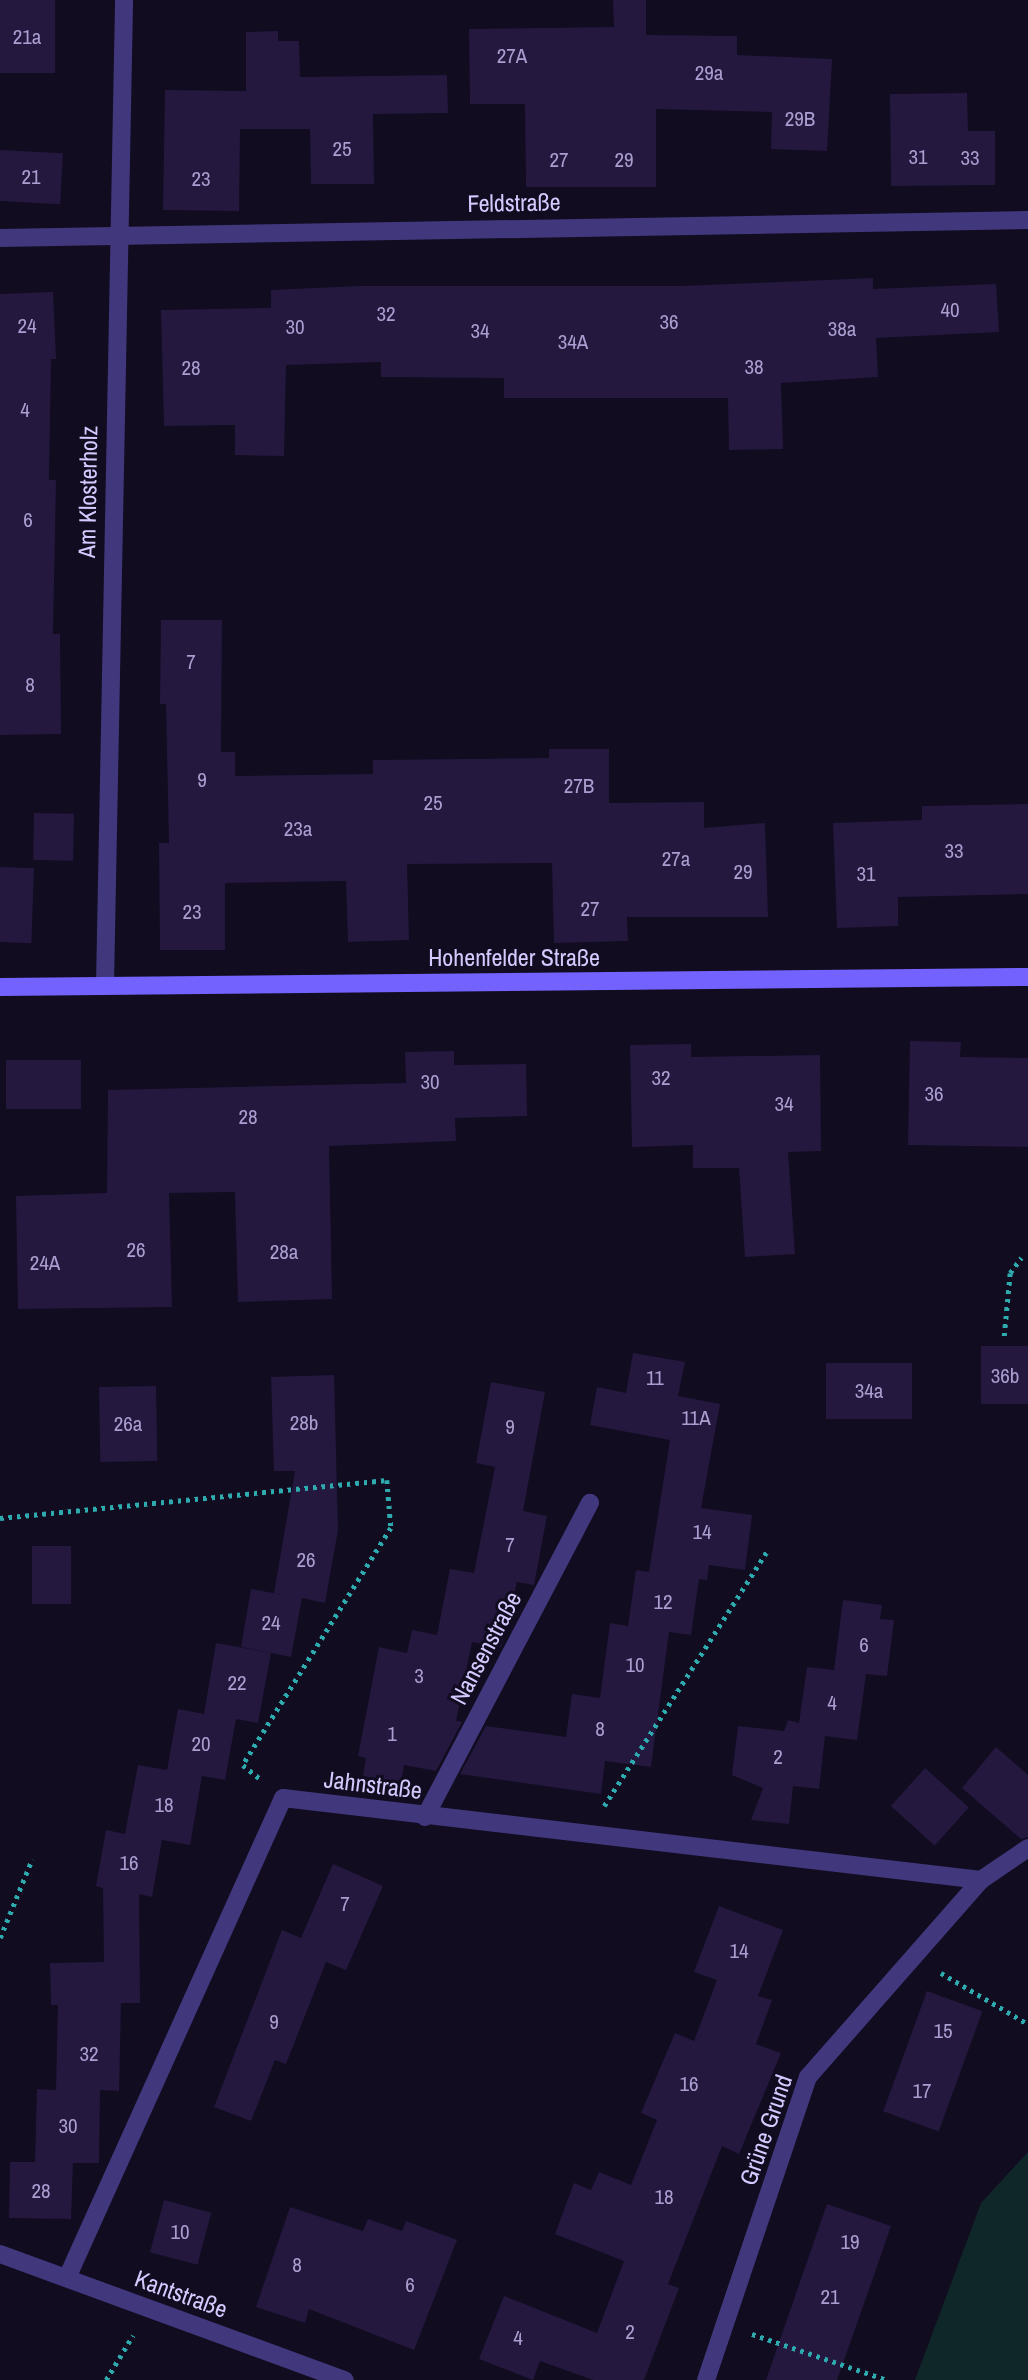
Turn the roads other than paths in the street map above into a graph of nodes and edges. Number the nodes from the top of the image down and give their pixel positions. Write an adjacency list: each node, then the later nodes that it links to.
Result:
1 (124, 0): 3 (street, Am Klosterholz)
2 (1028, 220): 3 (street, Feldstraße)
3 (116, 234): 4 (street, Feldstraße); 6 (street, Am Klosterholz)
4 (0, 238)
5 (1028, 977): 6 (street, Hohenfelder Straße)
6 (105, 985): 7 (street, Hohenfelder Straße)
7 (0, 987)
8 (590, 1503): 9 (street, Nansenstraße)
9 (425, 1816): 11 (street, Jahnstraße); 13 (street, Jahnstraße)
10 (1028, 1848): 11 (street, Grüne Grund)
11 (981, 1880): 15 (street, Grüne Grund)
12 (0, 2254): 13 (street, Kantstraße)
13 (66, 2278): 14 (street, Kantstraße)
14 (345, 2380)
15 (706, 2380)

